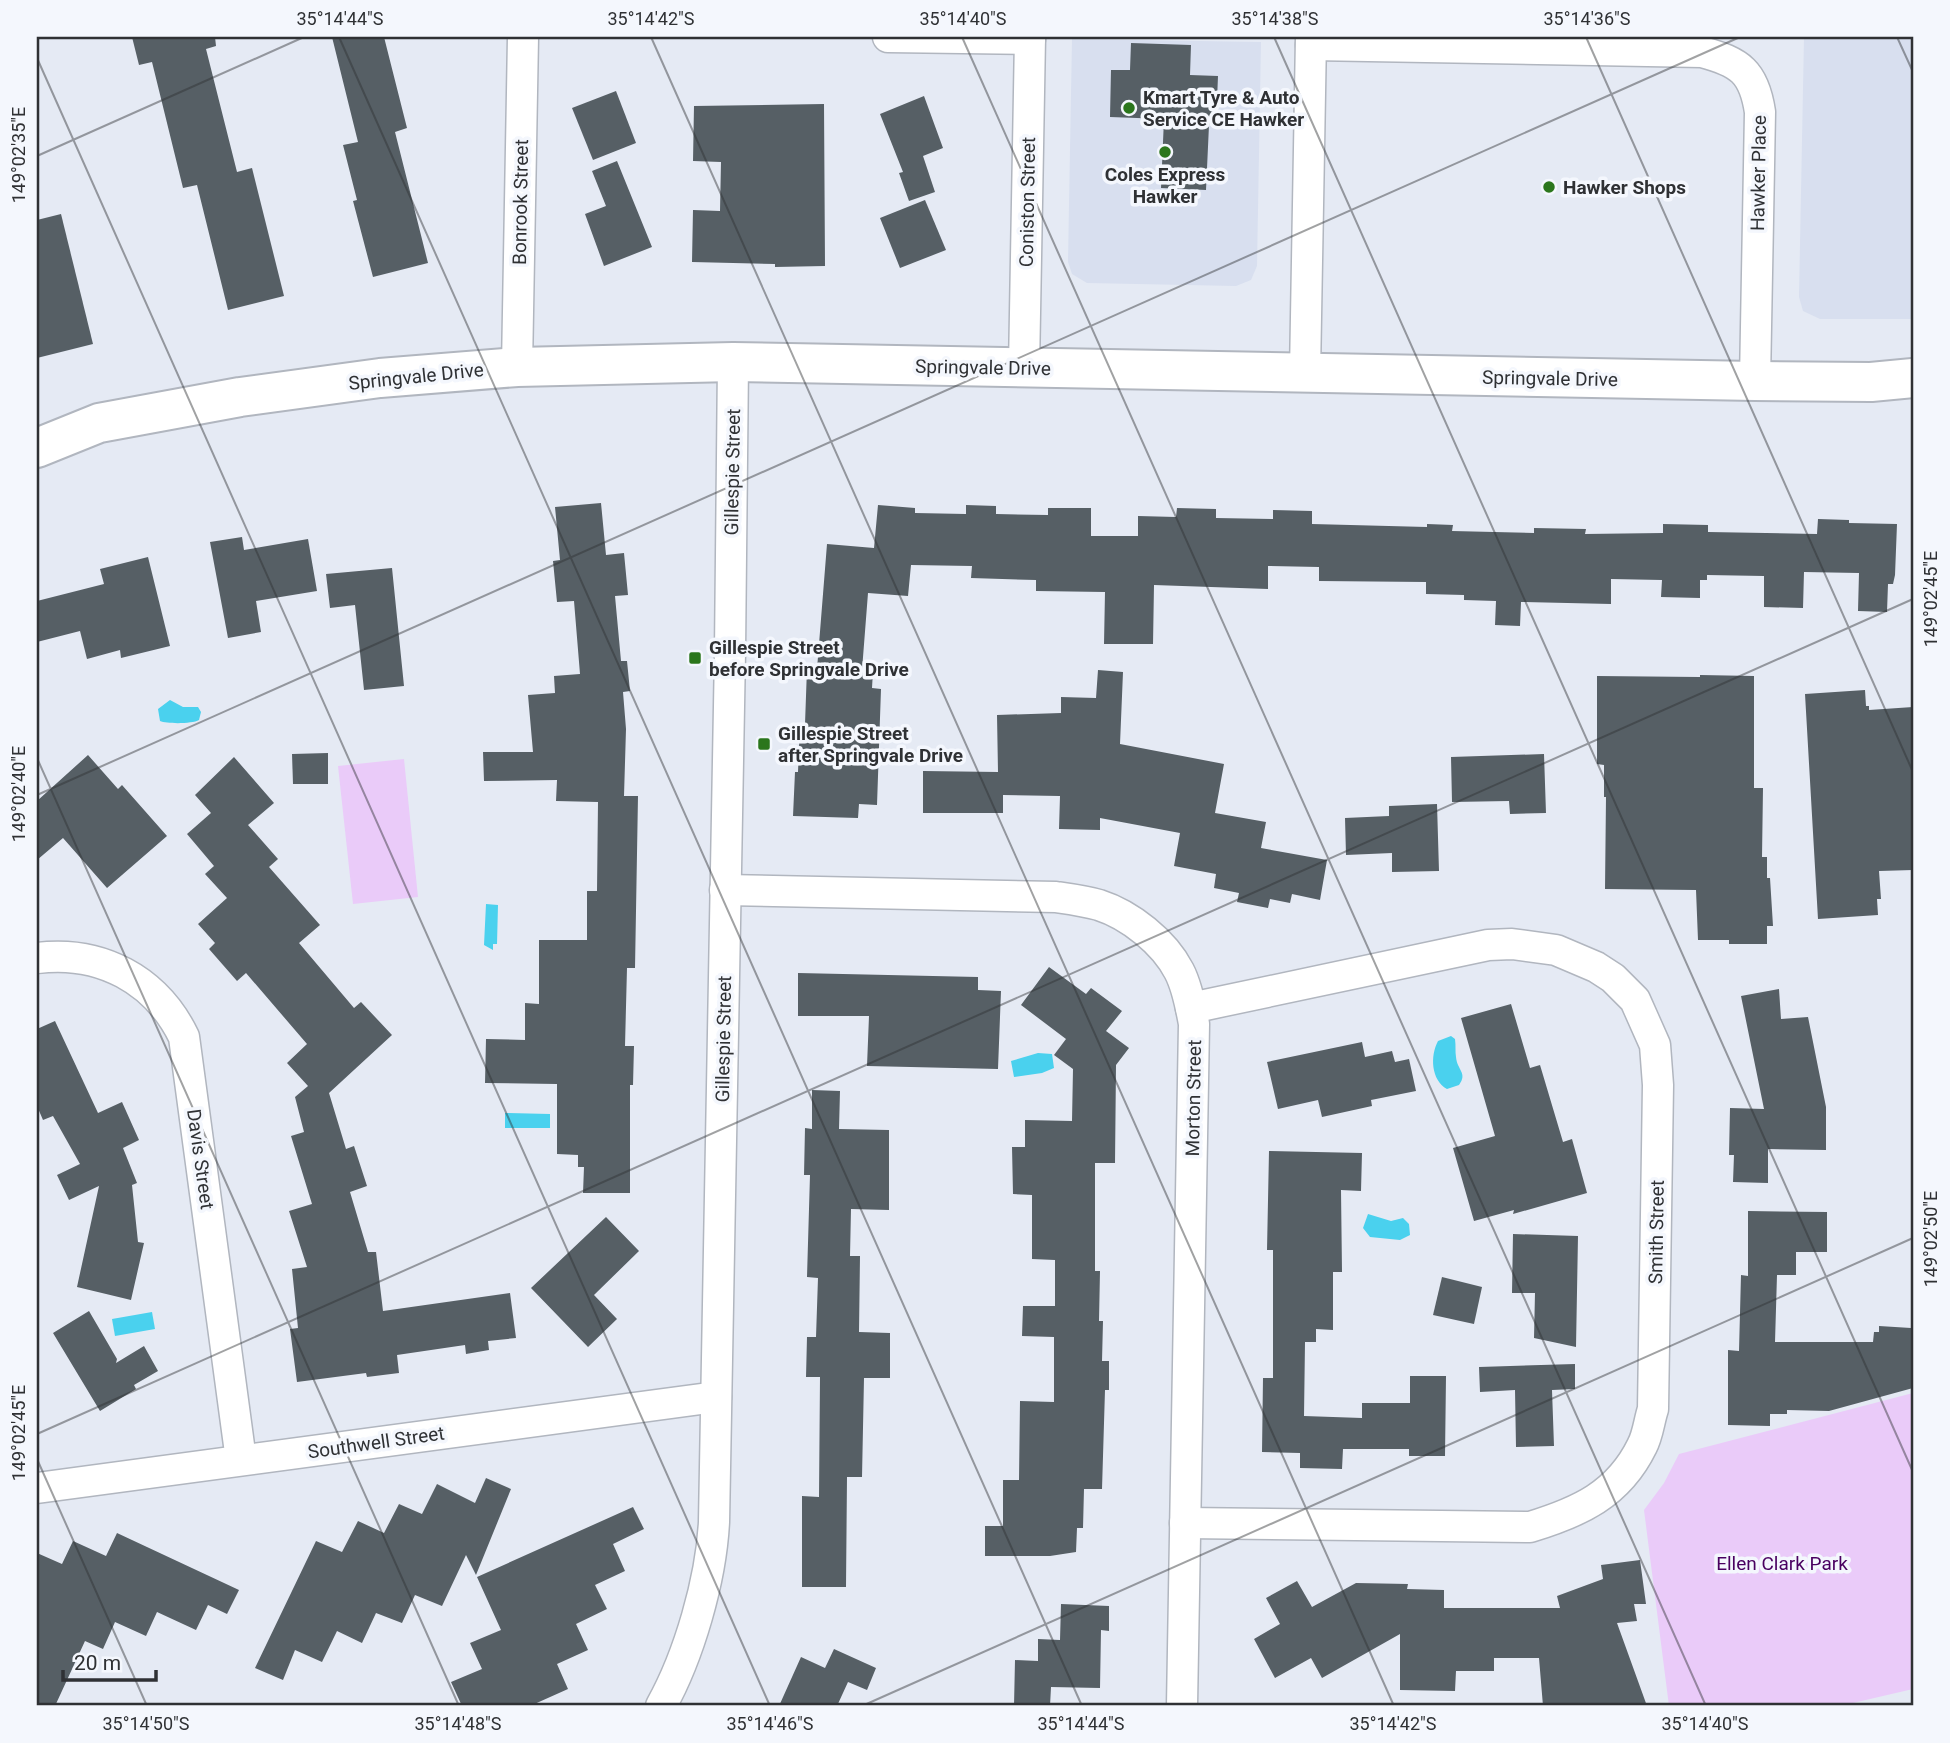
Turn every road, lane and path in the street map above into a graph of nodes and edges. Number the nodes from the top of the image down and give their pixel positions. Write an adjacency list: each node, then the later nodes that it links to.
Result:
1 (523, 37): 6 (street, Bonrook Street)
2 (888, 37): 3 (street)
3 (1030, 38): 7 (street, Coniston Street)
4 (1311, 41): 8 (street, Hawker Place); 10 (street, Hawker Place)
5 (733, 362): 6 (main road, Springvale Drive); 7 (main road, Springvale Drive); 16 (street, Gillespie Street)
6 (517, 367): 14 (main road, Springvale Drive)
7 (1024, 368): 8 (main road, Springvale Drive)
8 (1305, 373): 10 (main road, Springvale Drive)
9 (1913, 378): 11 (main road, Springvale Drive)
10 (1755, 381): 11 (main road, Springvale Drive)
11 (1871, 382): 12 (main road, Springvale Drive)
12 (1913, 393)
13 (37, 422): 14 (main road, Springvale Drive)
14 (99, 423): 15 (main road, Springvale Drive)
15 (37, 448)
16 (725, 890): 18 (street, Morton Street); 19 (street, Gillespie Street)
17 (37, 958): 20 (street, Davis Street)
18 (1191, 1008): 22 (street, Morton Street); 22 (street, Smith Street)
19 (716, 1397): 20 (street, Southwell Street); 23 (street, Gillespie Street)
20 (241, 1460): 21 (street, Southwell Street)
21 (37, 1488)
22 (1185, 1523): 24 (street, Morton Street)
23 (661, 1706)
24 (1182, 1706)

